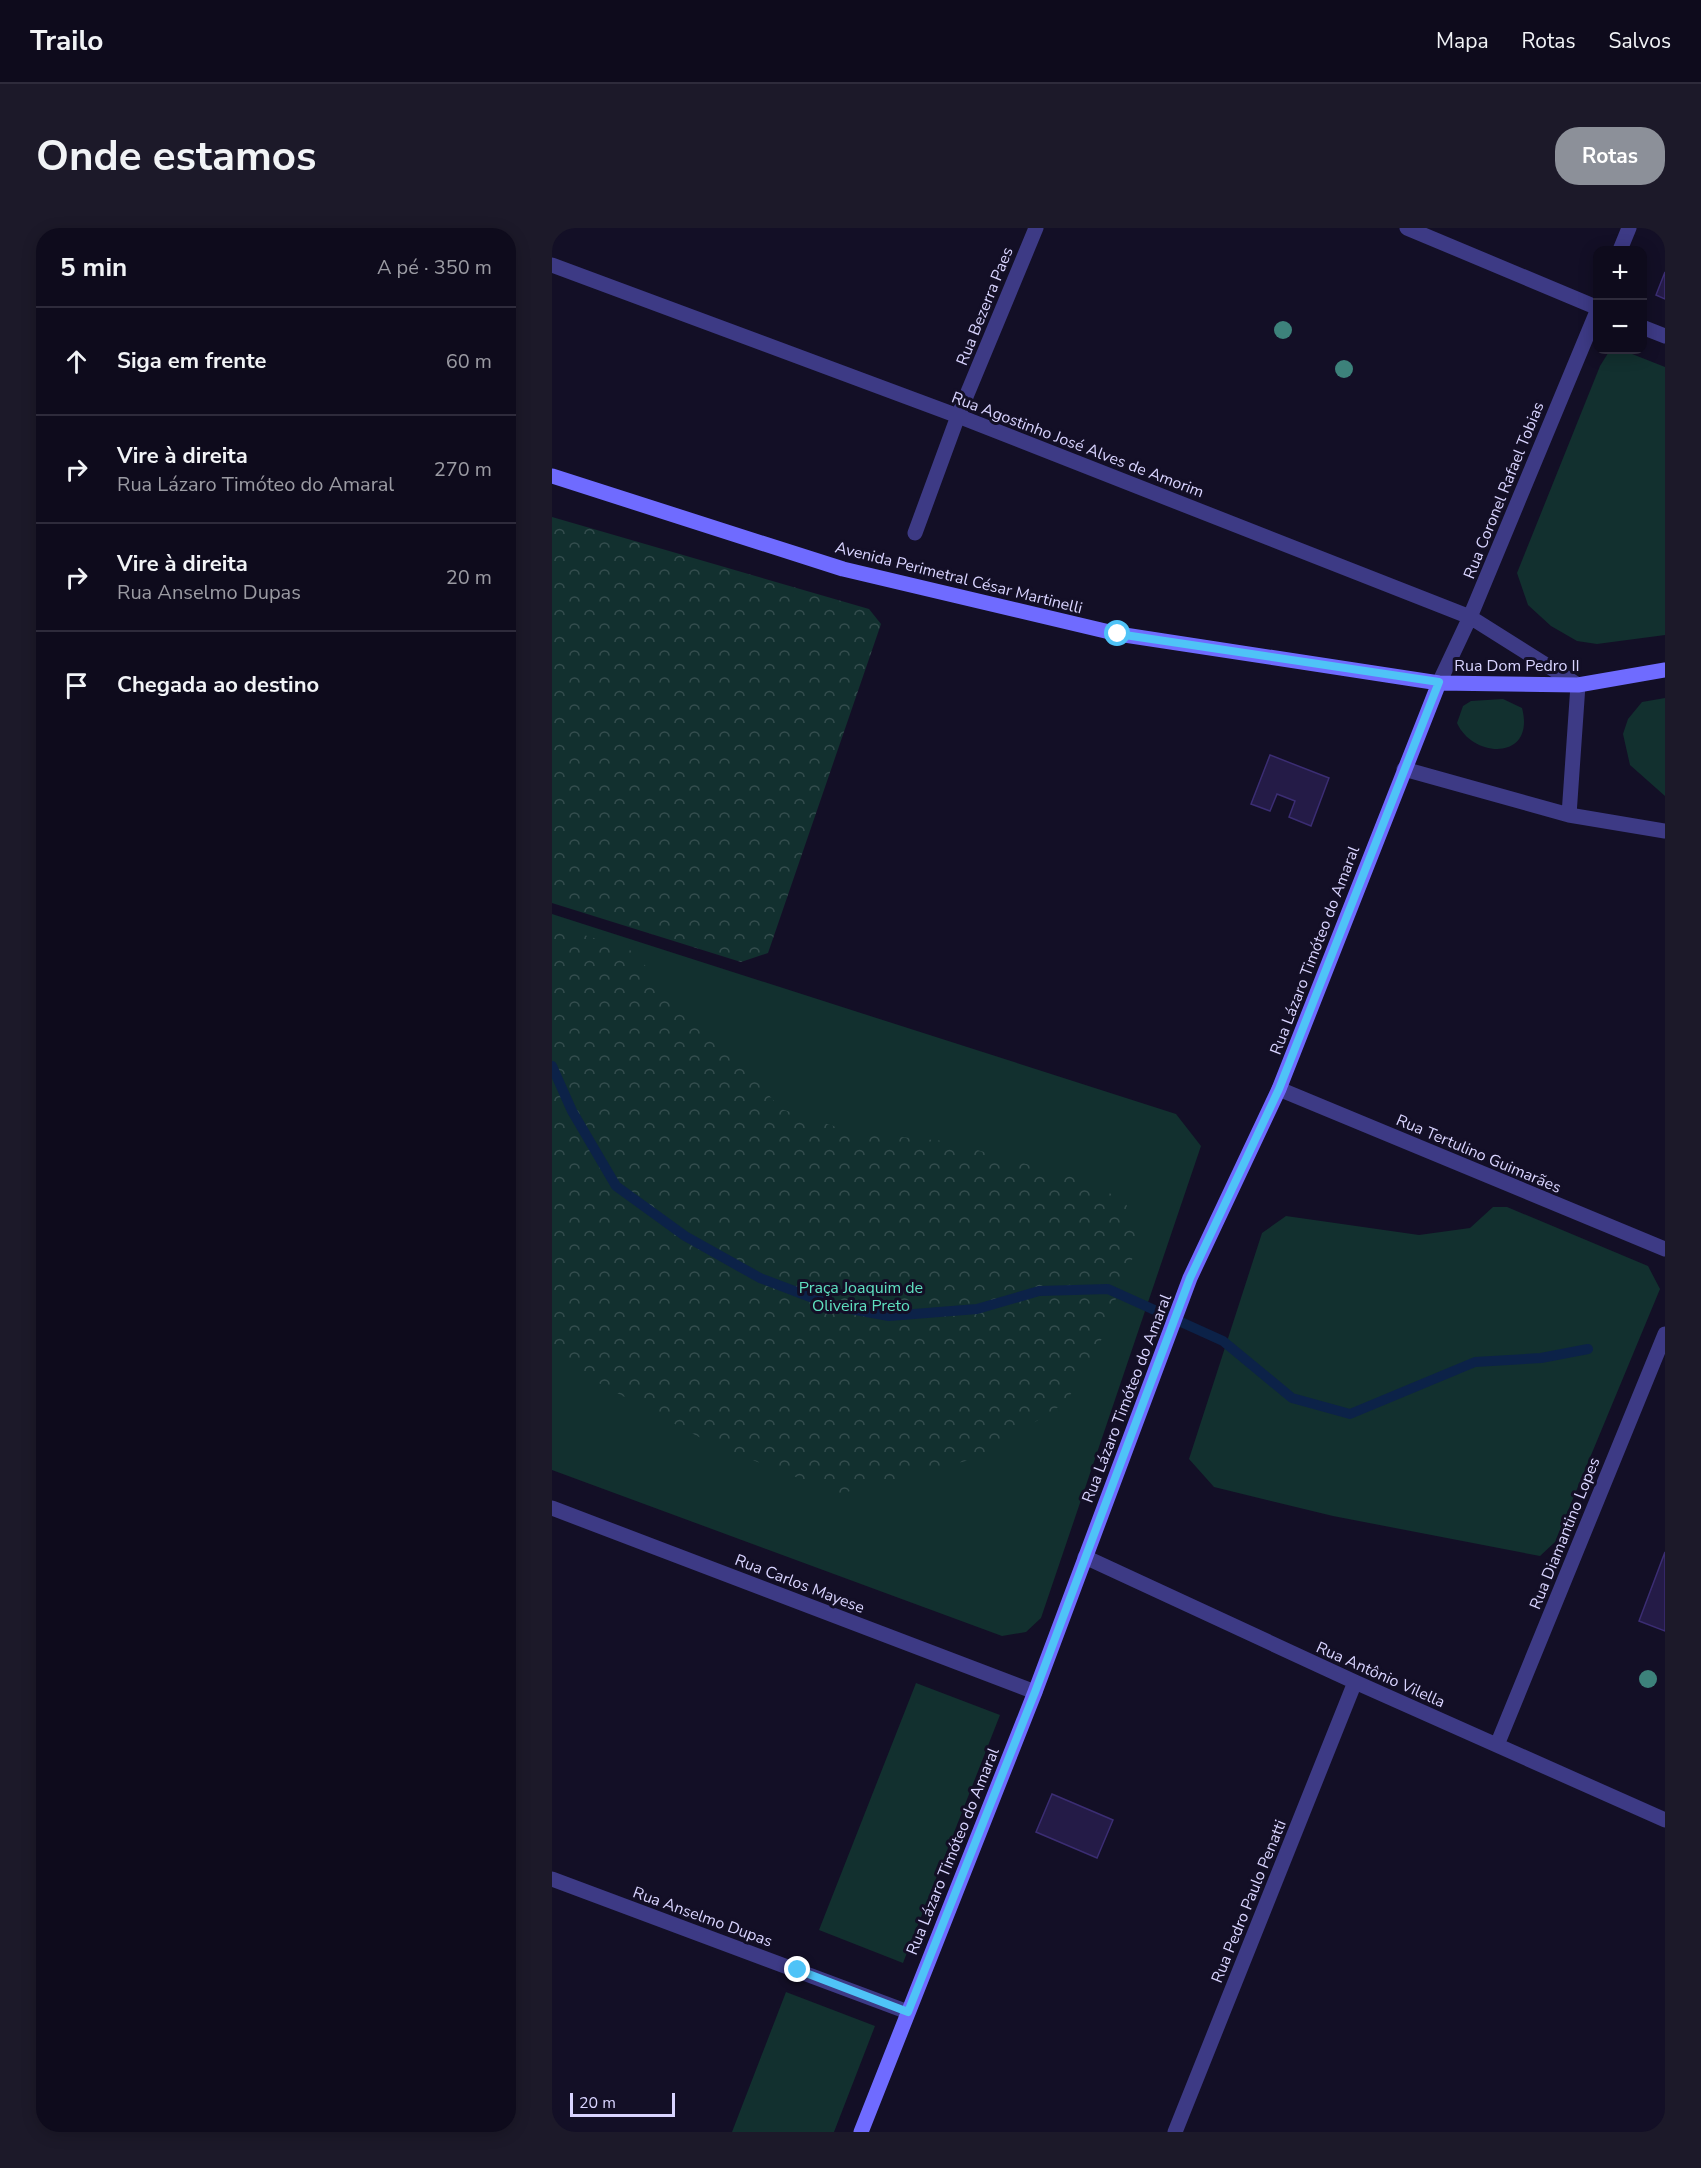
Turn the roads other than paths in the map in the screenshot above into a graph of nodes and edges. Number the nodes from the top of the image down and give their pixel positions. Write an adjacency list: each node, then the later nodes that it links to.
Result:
1 (1036, 228): 10 (street, Rua Bezerra Paes)
2 (1407, 228): 6 (street)
3 (1629, 228): 4 (street)
4 (1622, 246)
5 (552, 265): 10 (street, Rua Agostinho José Alves de Amorim)
6 (1593, 307)
7 (1593, 321): 13 (street, Rua Coronel Rafael Tobias)
8 (1647, 329): 9 (street)
9 (1665, 336)
10 (958, 416): 12 (street, Rua Bezerra Paes); 13 (street, Rua Agostinho José Alves de Amorim)
11 (552, 476): 15 (main road, Avenida Perimetral César Martinelli)
12 (915, 532)
13 (1470, 617): 15 (street, Rua Coronel Rafael Tobias); 16 (street, Rua Agostinho José Alves de Amorim)
14 (1665, 670): 16 (main road, Rua Dom Pedro II)
15 (1439, 682): 16 (main road, Rua Dom Pedro II); 17 (main road, Rua Lázaro Timóteo do Amaral)
16 (1578, 685): 18 (street)
17 (1404, 769): 18 (street); 20 (main road, Rua Lázaro Timóteo do Amaral)
18 (1569, 815): 19 (street)
19 (1665, 831)
20 (1279, 1089): 21 (street, Rua Tertulino Guimarães); 24 (main road, Rua Lázaro Timóteo do Amaral)
21 (1665, 1249)
22 (1665, 1334): 27 (street, Rua Diamantino Lopes)
23 (552, 1508): 26 (street, Rua Carlos Mayese)
24 (1085, 1557): 25 (street, Rua Antônio Vilella); 26 (main road, Rua Lázaro Timóteo do Amaral)
25 (1355, 1682): 27 (street, Rua Antônio Vilella); 32 (street, Rua Pedro Paulo Penatti)
26 (1035, 1692): 30 (main road, Rua Lázaro Timóteo do Amaral)
27 (1497, 1746): 28 (street, Rua Antônio Vilella)
28 (1665, 1820)
29 (552, 1879): 30 (street, Rua Anselmo Dupas)
30 (908, 2012): 31 (main road, Rua Lázaro Timóteo do Amaral)
31 (861, 2132)
32 (1175, 2132)

